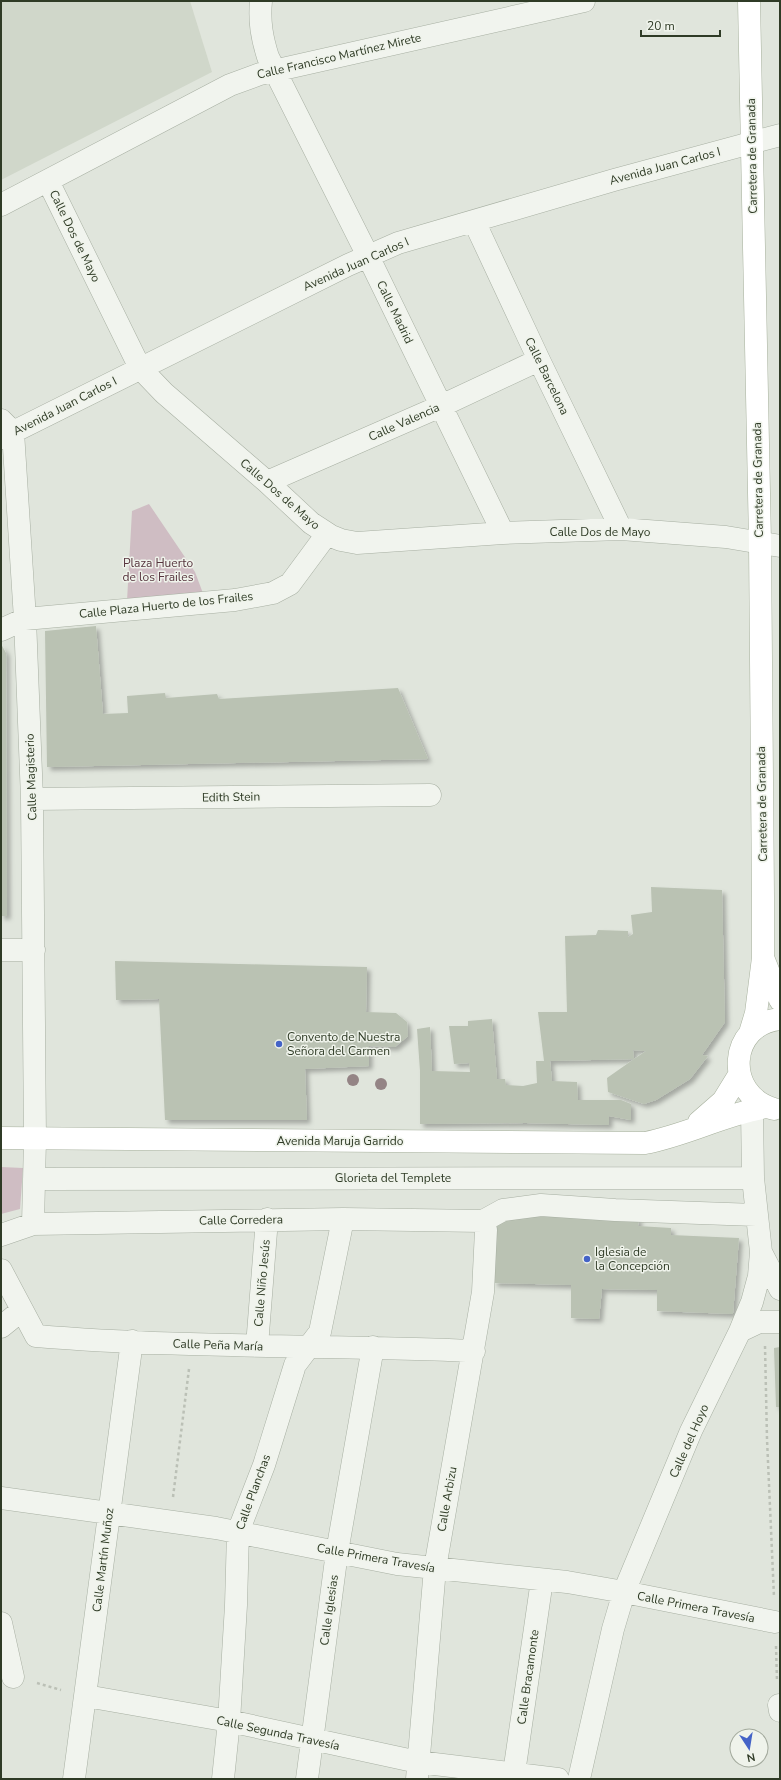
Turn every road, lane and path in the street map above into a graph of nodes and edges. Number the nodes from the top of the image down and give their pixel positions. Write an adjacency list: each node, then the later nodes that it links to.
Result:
1 (261, 1): 4 (street, Calle Madrid)
2 (584, 1): 4 (street, Calle Francisco Martínez Mirete)
3 (749, 1): 6 (main road, Carretera de Granada)
4 (274, 70): 7 (street, Calle Francisco Martínez Mirete); 10 (street, Calle Madrid)
5 (780, 135): 6 (street, Avenida Juan Carlos I)
6 (752, 142): 9 (street, Avenida Juan Carlos I); 19 (main road, Carretera de Granada)
7 (48, 181): 8 (street, Calle Francisco Martínez Mirete); 12 (street, Calle Dos de Mayo)
8 (1, 205)
9 (474, 221): 10 (street, Avenida Juan Carlos I); 11 (street, Calle Barcelona)
10 (368, 256): 12 (street, Avenida Juan Carlos I); 13 (street, Calle Madrid)
11 (539, 360): 13 (street, Calle Valencia); 16 (street, Calle Barcelona)
12 (140, 368): 14 (street, Avenida Juan Carlos I); 15 (street, Calle Dos de Mayo)
13 (441, 406): 15 (street, Calle Valencia); 17 (street, Calle Madrid)
14 (5, 430): 20 (street, Calle Magisterio)
15 (267, 482): 18 (street, Calle Dos de Mayo)
16 (621, 529): 17 (street, Calle Dos de Mayo); 19 (street, Calle Dos de Mayo)
17 (503, 533): 18 (street, Calle Dos de Mayo)
18 (327, 534): 20 (street, Calle Plaza Huerto de los Frailes)
19 (770, 544): 26 (main road, Carretera de Granada)
20 (25, 619): 21 (street, Calle Plaza Huerto de los Frailes); 23 (street, Calle Magisterio)
21 (1, 630)
22 (430, 795): 23 (street, Edith Stein)
23 (32, 798): 25 (street, Calle Magisterio)
24 (1, 950): 25 (street)
25 (34, 950): 34 (street, Calle Magisterio)
26 (763, 958): 27 (main road, Carretera de Granada); 29 (main road, Carretera de Granada)
27 (780, 1000)
28 (780, 1018): 29 (main road)
29 (750, 1033): 30 (main road, Carretera de Granada)
30 (739, 1075): 31 (main road); 32 (main road, Avenida Maruja Garrido)
31 (763, 1107): 32 (main road, Avenida Maruja Garrido); 35 (street, Calle del Hoyo)
32 (677, 1136): 34 (main road, Avenida Maruja Garrido)
33 (1, 1138): 34 (main road, Avenida Maruja Garrido)
34 (35, 1139): 36 (street, Calle Magisterio)
35 (753, 1178): 36 (street, Glorieta del Templete); 37 (street, Calle del Hoyo)
36 (34, 1179): 41 (street, Calle Magisterio)
37 (756, 1215): 40 (street); 43 (street, Calle del Hoyo)
38 (343, 1219): 39 (street, Calle Corredera); 40 (street, Calle Corredera); 54 (street, Calle Planchas)
39 (267, 1220): 41 (street, Calle Corredera); 52 (street, Calle Niño Jesús)
40 (483, 1221): 55 (street, Calle Arbizu)
41 (33, 1224): 42 (street, Calle Corredera)
42 (1, 1235)
43 (761, 1252): 45 (street); 49 (street, Calle del Hoyo)
44 (1, 1270): 46 (street, Calle Peña María)
45 (780, 1289)
46 (22, 1310): 48 (street); 50 (street, Calle Peña María)
47 (772, 1322): 49 (street); 64 (path)
48 (1, 1327)
49 (740, 1332): 63 (street, Calle del Hoyo)
50 (132, 1341): 51 (street, Calle Peña María); 57 (street, Calle Martín Muñoz)
51 (192, 1345): 52 (street, Calle Peña María); 58 (path)
52 (257, 1346): 54 (street, Calle Peña María)
53 (373, 1347): 54 (street, Calle Peña María); 55 (street, Calle Peña María); 60 (street, Calle Iglesias)
54 (309, 1348): 59 (street, Calle Planchas)
55 (474, 1351): 61 (street, Calle Arbizu)
56 (1, 1498): 57 (street, Calle Primera Travesía)
57 (109, 1513): 58 (street, Calle Primera Travesía); 67 (street, Calle Martín Muñoz)
58 (170, 1522): 59 (street, Calle Primera Travesía)
59 (238, 1532): 60 (street, Calle Primera Travesía); 69 (street, Calle Planchas)
60 (337, 1552): 61 (street, Calle Primera Travesía); 70 (street, Calle Iglesias)
61 (435, 1568): 62 (street, Calle Primera Travesía); 71 (street, Calle Arbizu)
62 (542, 1580): 63 (street, Calle Primera Travesía); 72 (street, Calle Bracamonte)
63 (624, 1592): 64 (street, Calle Primera Travesía); 77 (street, Calle del Hoyo)
64 (775, 1622): 68 (path)
65 (1, 1623): 66 (street)
66 (13, 1677): 67 (path)
67 (86, 1696): 69 (street, Calle Segunda Travesía); 73 (street, Calle Martín Muñoz)
68 (780, 1708)
69 (229, 1721): 70 (street, Calle Segunda Travesía); 74 (street, Calle Planchas)
70 (312, 1739): 71 (street, Calle Segunda Travesía); 75 (street, Calle Iglesias)
71 (418, 1771): 72 (street, Calle Segunda Travesía)
72 (514, 1773): 76 (street, Calle Segunda Travesía)
73 (74, 1779)
74 (223, 1779)
75 (306, 1779)
76 (558, 1779)
77 (580, 1779)

